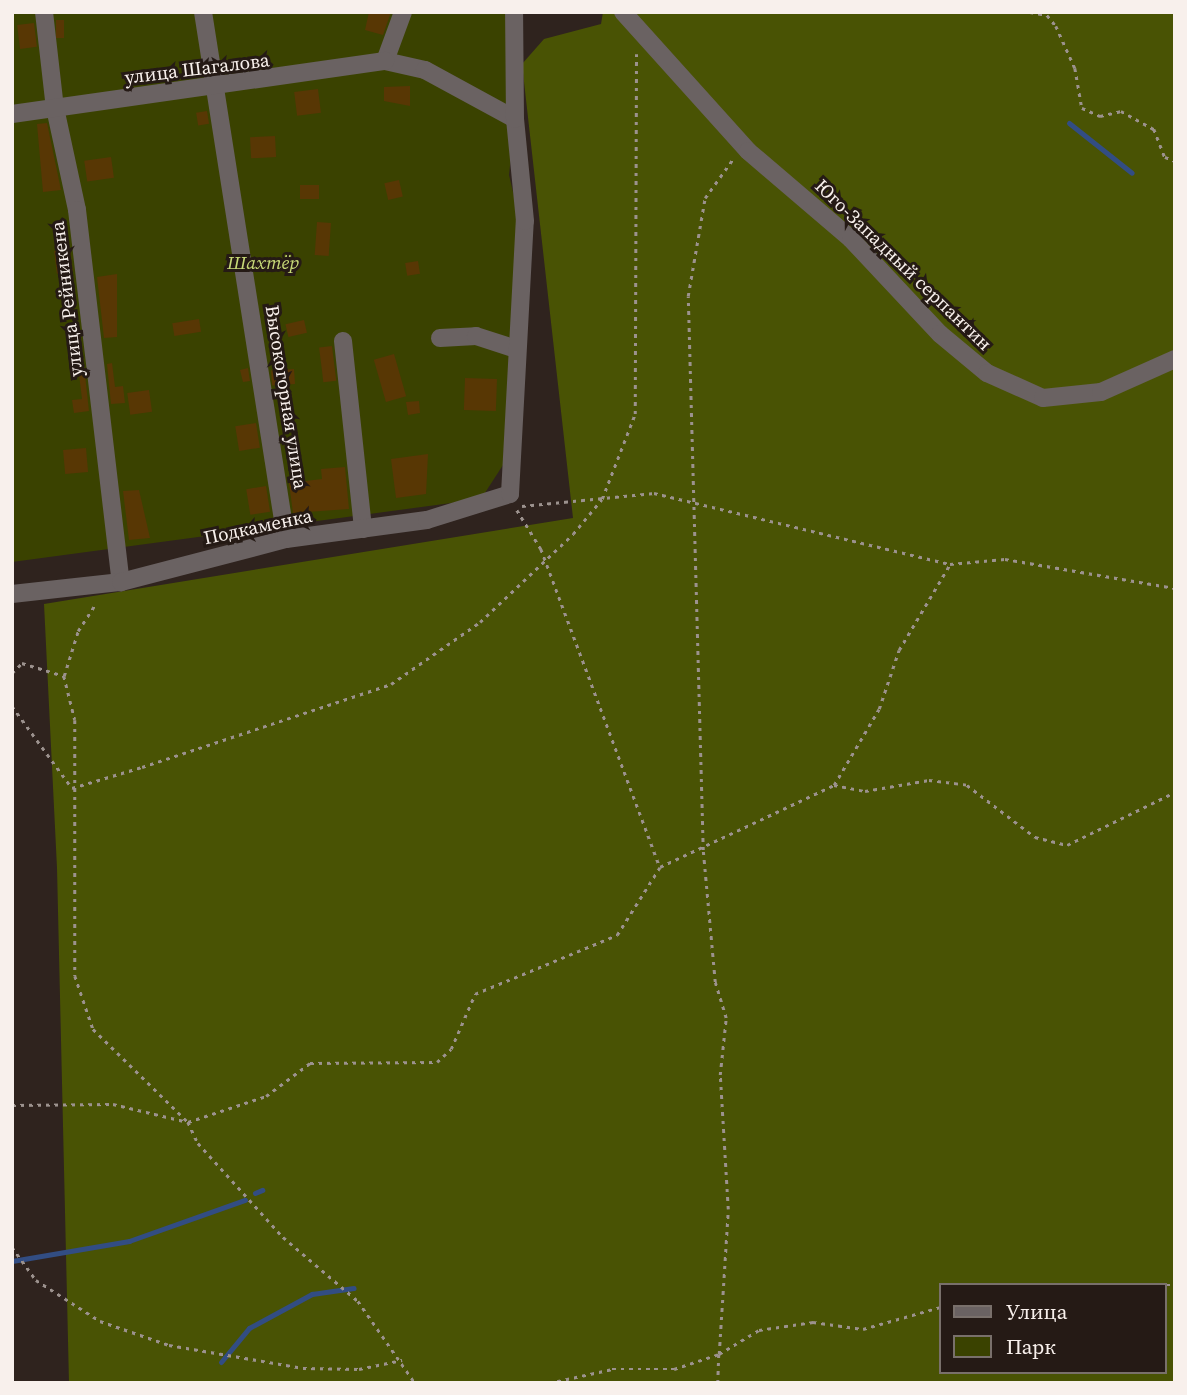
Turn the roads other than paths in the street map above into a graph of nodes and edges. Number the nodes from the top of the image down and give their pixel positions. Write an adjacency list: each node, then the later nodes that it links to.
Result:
1 (44, 12): 8 (street, улица Рейникена)
2 (203, 12): 7 (street, Высокогорная улица)
3 (403, 12): 6 (street)
4 (514, 12): 10 (street)
5 (623, 12): 14 (street, Юго-Западный серпантин)
6 (385, 61): 7 (street, улица Шагалова); 10 (street)
7 (214, 87): 8 (street, улица Шагалова); 16 (street, Высокогорная улица)
8 (55, 108): 9 (street, улица Шагалова); 17 (street, улица Рейникена)
9 (12, 114)
10 (515, 119): 13 (street)
11 (440, 338): 13 (street)
12 (343, 341): 15 (street)
13 (514, 348): 15 (street, Подкаменка)
14 (1175, 359)
15 (363, 529): 16 (street, Подкаменка)
16 (286, 539): 17 (street, Подкаменка)
17 (121, 582): 18 (street, Подкаменка)
18 (12, 594)

